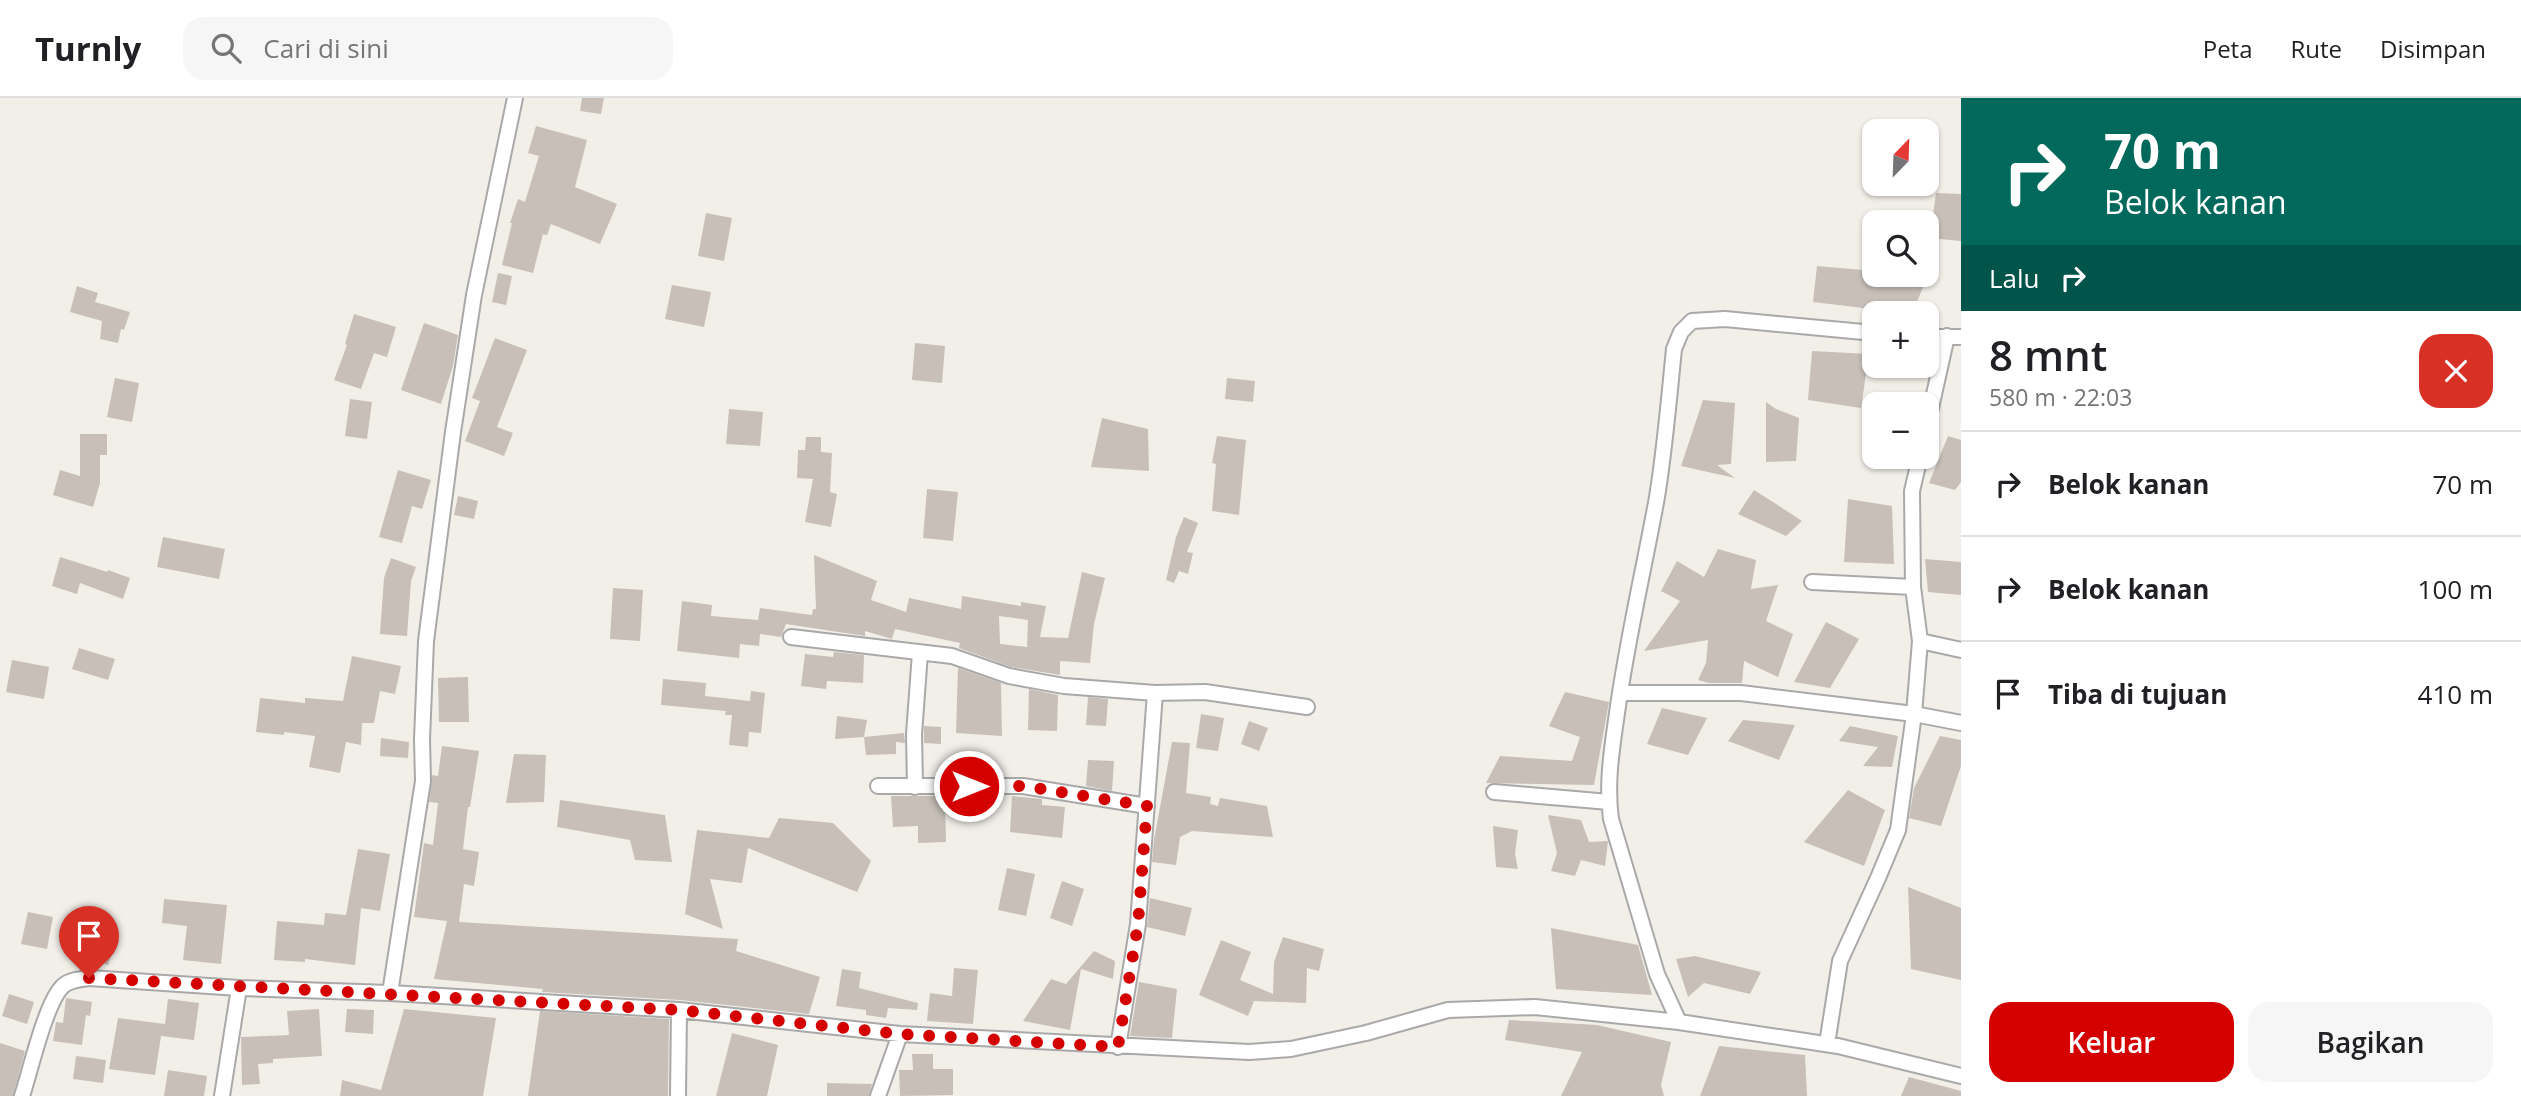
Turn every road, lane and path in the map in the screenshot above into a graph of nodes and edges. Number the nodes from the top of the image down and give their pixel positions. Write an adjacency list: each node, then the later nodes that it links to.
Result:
1 (515, 98): 23 (street)
2 (1862, 332): 13 (street)
3 (1954, 337): 4 (street)
4 (1937, 392)
5 (1917, 469): 7 (street)
6 (1812, 582): 7 (street)
7 (1913, 587): 9 (street)
8 (791, 637): 11 (street)
9 (1920, 641): 10 (street); 15 (street)
10 (1961, 650)
11 (920, 653): 12 (street); 18 (street)
12 (1155, 693): 14 (street); 21 (street)
13 (1620, 693): 15 (street); 20 (street)
14 (1307, 707)
15 (1914, 714): 16 (street); 27 (street)
16 (1961, 723)
17 (878, 786): 18 (street)
18 (915, 786): 21 (street)
19 (1494, 792): 20 (street)
20 (1609, 802): 25 (street)
21 (1147, 806): 28 (street)
22 (239, 988): 23 (street); 30 (street); 31 (street)
23 (390, 993): 24 (street)
24 (679, 1010): 26 (street); 32 (street)
25 (1679, 1022): 27 (street); 28 (street)
26 (900, 1034): 28 (street); 33 (street)
27 (1828, 1044): 29 (street)
28 (1118, 1047)
29 (1961, 1076)
30 (22, 1096)
31 (222, 1096)
32 (678, 1096)
33 (878, 1096)

